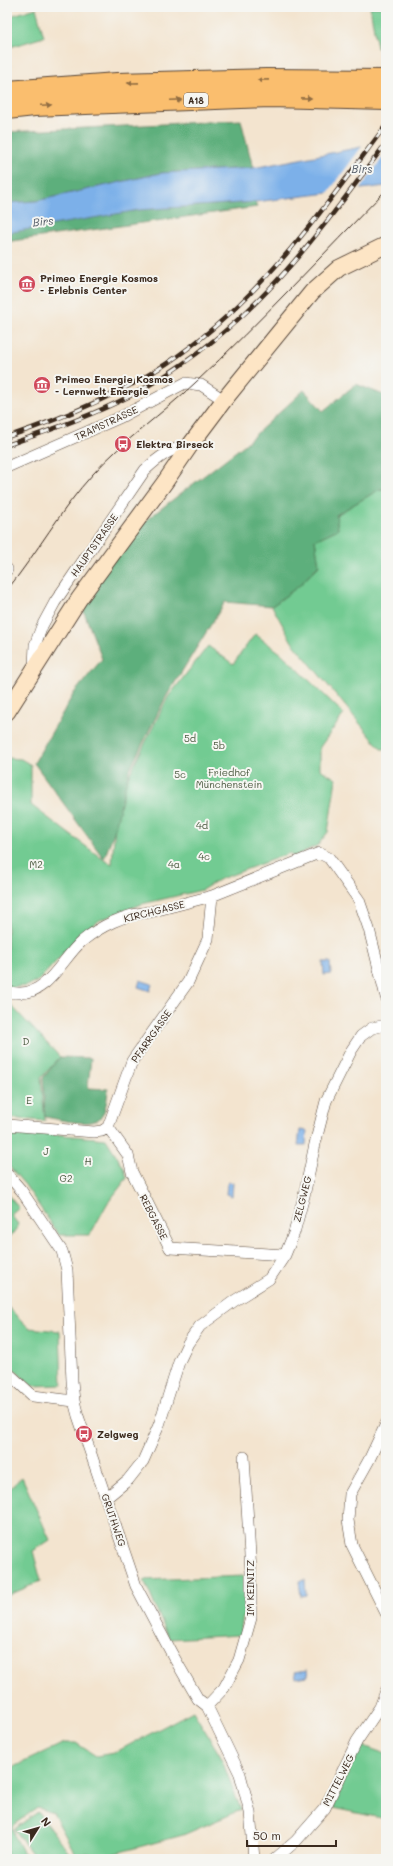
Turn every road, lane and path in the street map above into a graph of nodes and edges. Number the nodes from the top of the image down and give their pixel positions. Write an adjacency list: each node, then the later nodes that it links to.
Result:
1 (386, 80): 2 (highway, A18, one-way to 2)
2 (7, 91)
3 (386, 100): 4 (highway, A18, one-way to 3)
4 (7, 109)
5 (386, 245): 6 (main road, HAUPTSTRASSE)
6 (224, 400): 7 (main road, HAUPTSTRASSE); 8 (street, TRAMSTRASSE)
7 (191, 444): 9 (main road, HAUPTSTRASSE); 9 (street, HAUPTSTRASSE)
8 (7, 467)
9 (33, 672): 10 (main road, HAUPTSTRASSE)
10 (7, 712)
11 (212, 896): 12 (street, KIRCHGASSE); 13 (street, KIRCHGASSE); 16 (street, PFARRGASSE)
12 (7, 991)
13 (386, 997)
14 (386, 1025): 18 (street, ZELGWEG)
15 (7, 1125): 16 (street)
16 (108, 1127): 18 (street, REBGASSE)
17 (7, 1174): 20 (street, GRUTHWEG)
18 (284, 1255): 23 (street, ZELGWEG)
19 (7, 1372): 20 (street)
20 (74, 1401): 23 (street, GRUTHWEG)
21 (386, 1424): 24 (street)
22 (244, 1458): 26 (street, IM KEINITZ)
23 (106, 1498): 26 (street, GRUTHWEG)
24 (386, 1613)
25 (386, 1691): 28 (street, MITTELWEG)
26 (207, 1706): 27 (street, GRUTHWEG)
27 (254, 1859)
28 (275, 1859)

